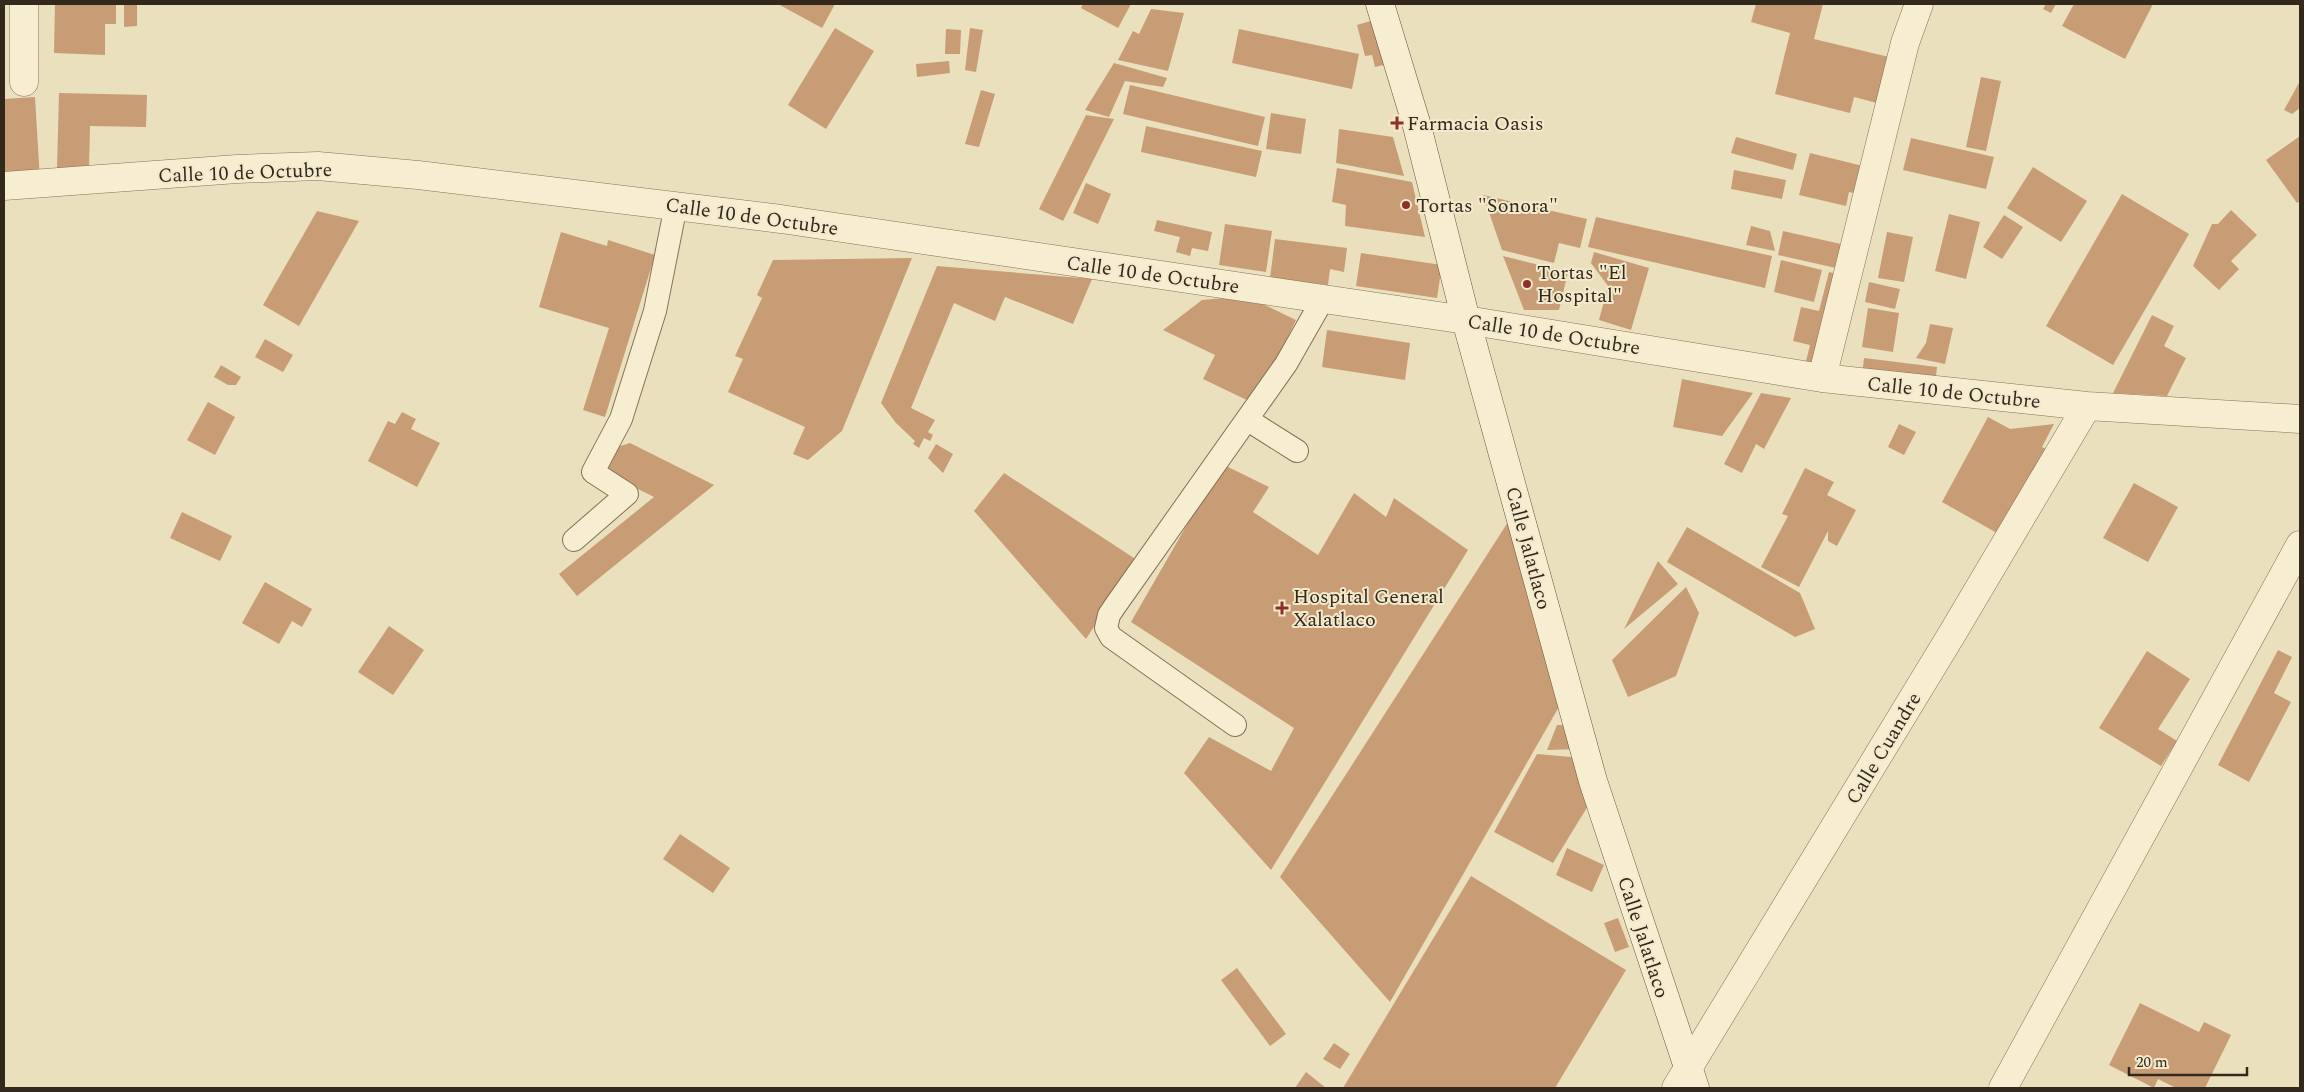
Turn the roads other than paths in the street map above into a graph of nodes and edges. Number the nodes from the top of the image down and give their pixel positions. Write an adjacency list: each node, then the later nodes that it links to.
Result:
1 (24, 4): 4 (street)
2 (1380, 4): 8 (street, Calle Jalatlaco)
3 (1919, 4): 9 (street)
4 (24, 82)
5 (4, 186): 6 (street, Calle 10 de Octubre)
6 (676, 206): 7 (street, Calle 10 de Octubre); 14 (lane)
7 (1323, 299): 8 (street, Calle 10 de Octubre); 11 (lane)
8 (1466, 320): 9 (street, Calle 10 de Octubre); 17 (street, Calle Jalatlaco)
9 (1822, 378): 10 (street, Calle 10 de Octubre)
10 (2086, 406): 12 (street, Calle 10 de Octubre); 17 (street, Calle Cuandre)
11 (1248, 420): 13 (lane); 16 (lane)
12 (2300, 420)
13 (1296, 451)
14 (574, 540)
15 (2300, 545): 18 (street)
16 (1235, 725)
17 (1686, 1082)
18 (2003, 1088)

